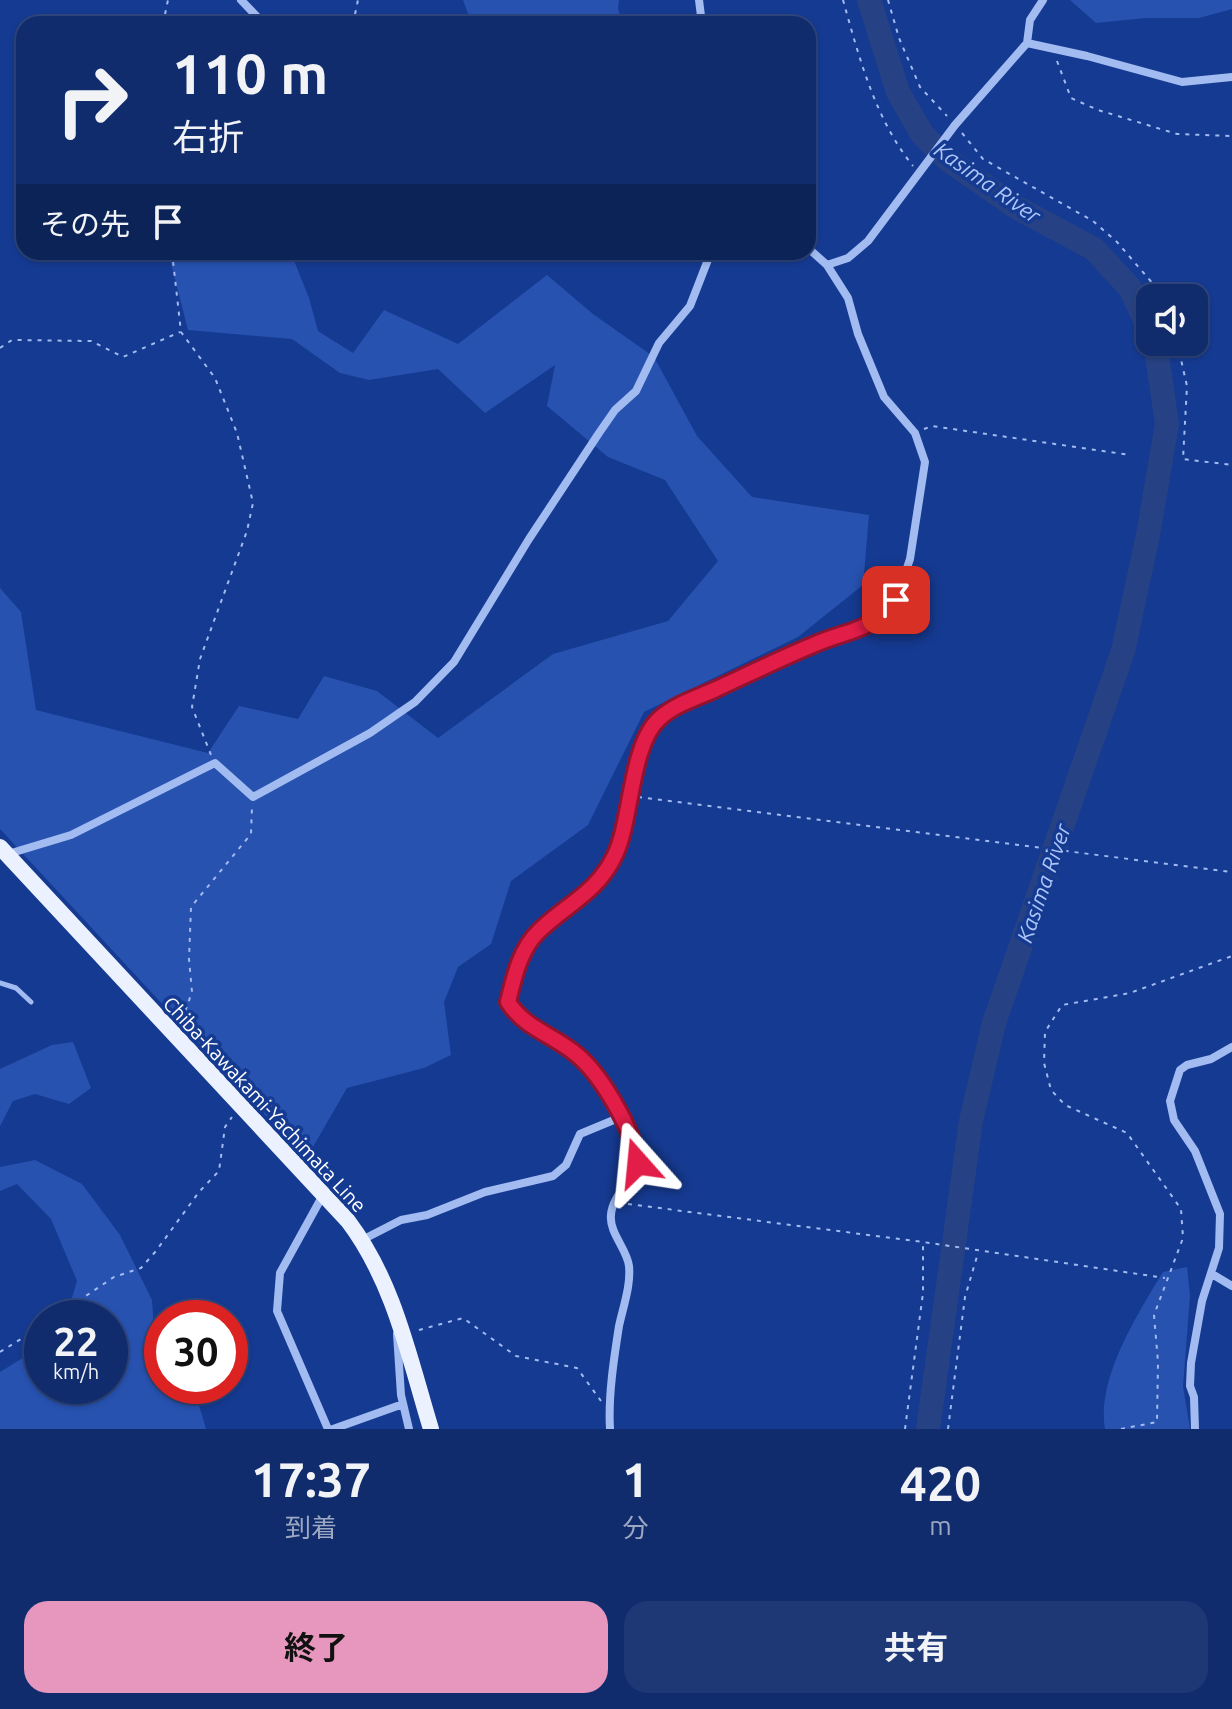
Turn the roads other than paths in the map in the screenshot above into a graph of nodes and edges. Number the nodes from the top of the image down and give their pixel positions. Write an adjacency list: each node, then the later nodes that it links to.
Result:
1 (241, 0): 3 (street)
2 (1043, 0): 4 (street)
3 (256, 16)
4 (1027, 43): 5 (street); 8 (street)
5 (1232, 77)
6 (816, 255): 8 (street)
7 (708, 260): 9 (street)
8 (827, 265): 13 (street)
9 (4, 851): 14 (main road, Chiba-Kawakami-Yachimata Line)
10 (0, 983): 11 (lane)
11 (31, 1002)
12 (1232, 1047): 16 (street)
13 (621, 1117): 15 (street); 23 (street)
14 (323, 1195): 15 (main road, Chiba-Kawakami-Yachimata Line); 20 (street)
15 (362, 1240): 18 (main road, Chiba-Kawakami-Yachimata Line)
16 (1212, 1274): 17 (street); 24 (street)
17 (1232, 1286)
18 (396, 1313): 19 (street); 22 (main road, Chiba-Kawakami-Yachimata Line)
19 (403, 1404): 20 (street); 21 (street)
20 (331, 1429)
21 (409, 1429)
22 (431, 1429)
23 (610, 1429)
24 (1195, 1429)

